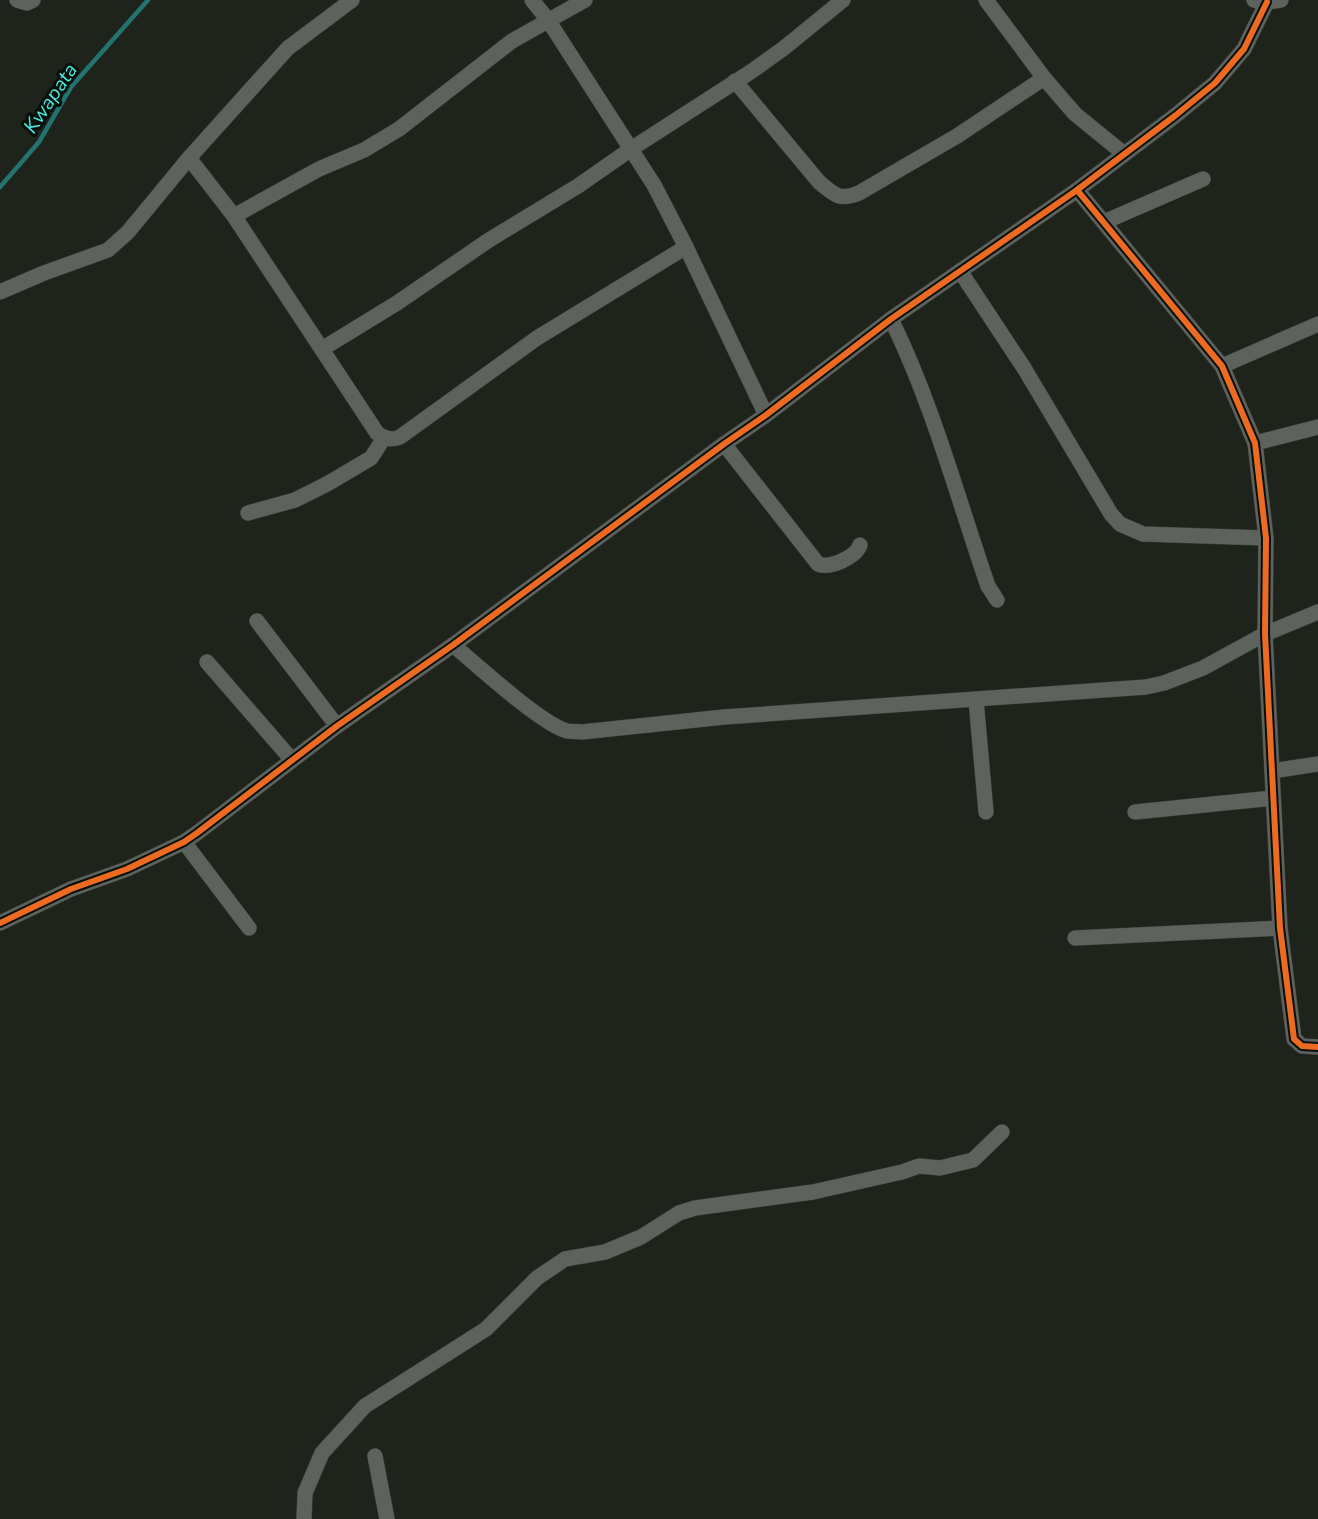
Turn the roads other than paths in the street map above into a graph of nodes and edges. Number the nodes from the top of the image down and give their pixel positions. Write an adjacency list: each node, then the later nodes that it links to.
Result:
1 (17, 0): 2 (street)
2 (33, 0)
3 (352, 0): 14 (street)
4 (532, 0): 9 (street)
5 (585, 0): 9 (street)
6 (843, 0): 11 (street)
7 (986, 0): 10 (street)
8 (1267, 1): 13 (street)
9 (548, 20): 12 (street); 17 (street)
10 (1044, 78): 11 (street); 13 (street)
11 (735, 81): 12 (street)
12 (631, 149): 19 (street); 24 (street)
13 (1123, 153): 16 (street)
14 (189, 158): 17 (street); 21 (street)
15 (1203, 179): 18 (street)
16 (1077, 190): 18 (street); 20 (street)
17 (234, 216): 24 (street)
18 (1104, 222): 25 (street)
19 (686, 247): 26 (street); 28 (street)
20 (960, 271): 22 (street); 32 (street)
21 (0, 292)
22 (891, 319): 26 (street); 34 (street)
23 (1318, 324): 25 (street)
24 (322, 349): 28 (street)
25 (1222, 366): 29 (street)
26 (766, 415): 30 (street)
27 (1318, 427): 29 (street)
28 (384, 438): 31 (street)
29 (1256, 443): 32 (street)
30 (724, 444): 33 (street); 38 (street)
31 (248, 513)
32 (1266, 538): 37 (street)
33 (860, 545)
34 (997, 600)
35 (1318, 612): 37 (street)
36 (257, 621): 41 (street)
37 (1265, 634): 40 (street); 44 (street)
38 (453, 645): 40 (street); 41 (street)
39 (207, 662): 42 (street)
40 (976, 700): 46 (street)
41 (337, 726): 42 (street)
42 (292, 760): 48 (street)
43 (1318, 765): 44 (street)
44 (1272, 771): 45 (street)
45 (1273, 798): 47 (street); 51 (street)
46 (987, 812)
47 (1135, 812)
48 (184, 842): 49 (street); 50 (street)
49 (0, 923)
50 (249, 928)
51 (1280, 928): 52 (street); 53 (street)
52 (1075, 938)
53 (1318, 1047)
54 (1002, 1132): 56 (street)
55 (375, 1456): 57 (street)
56 (304, 1519)
57 (387, 1519)

